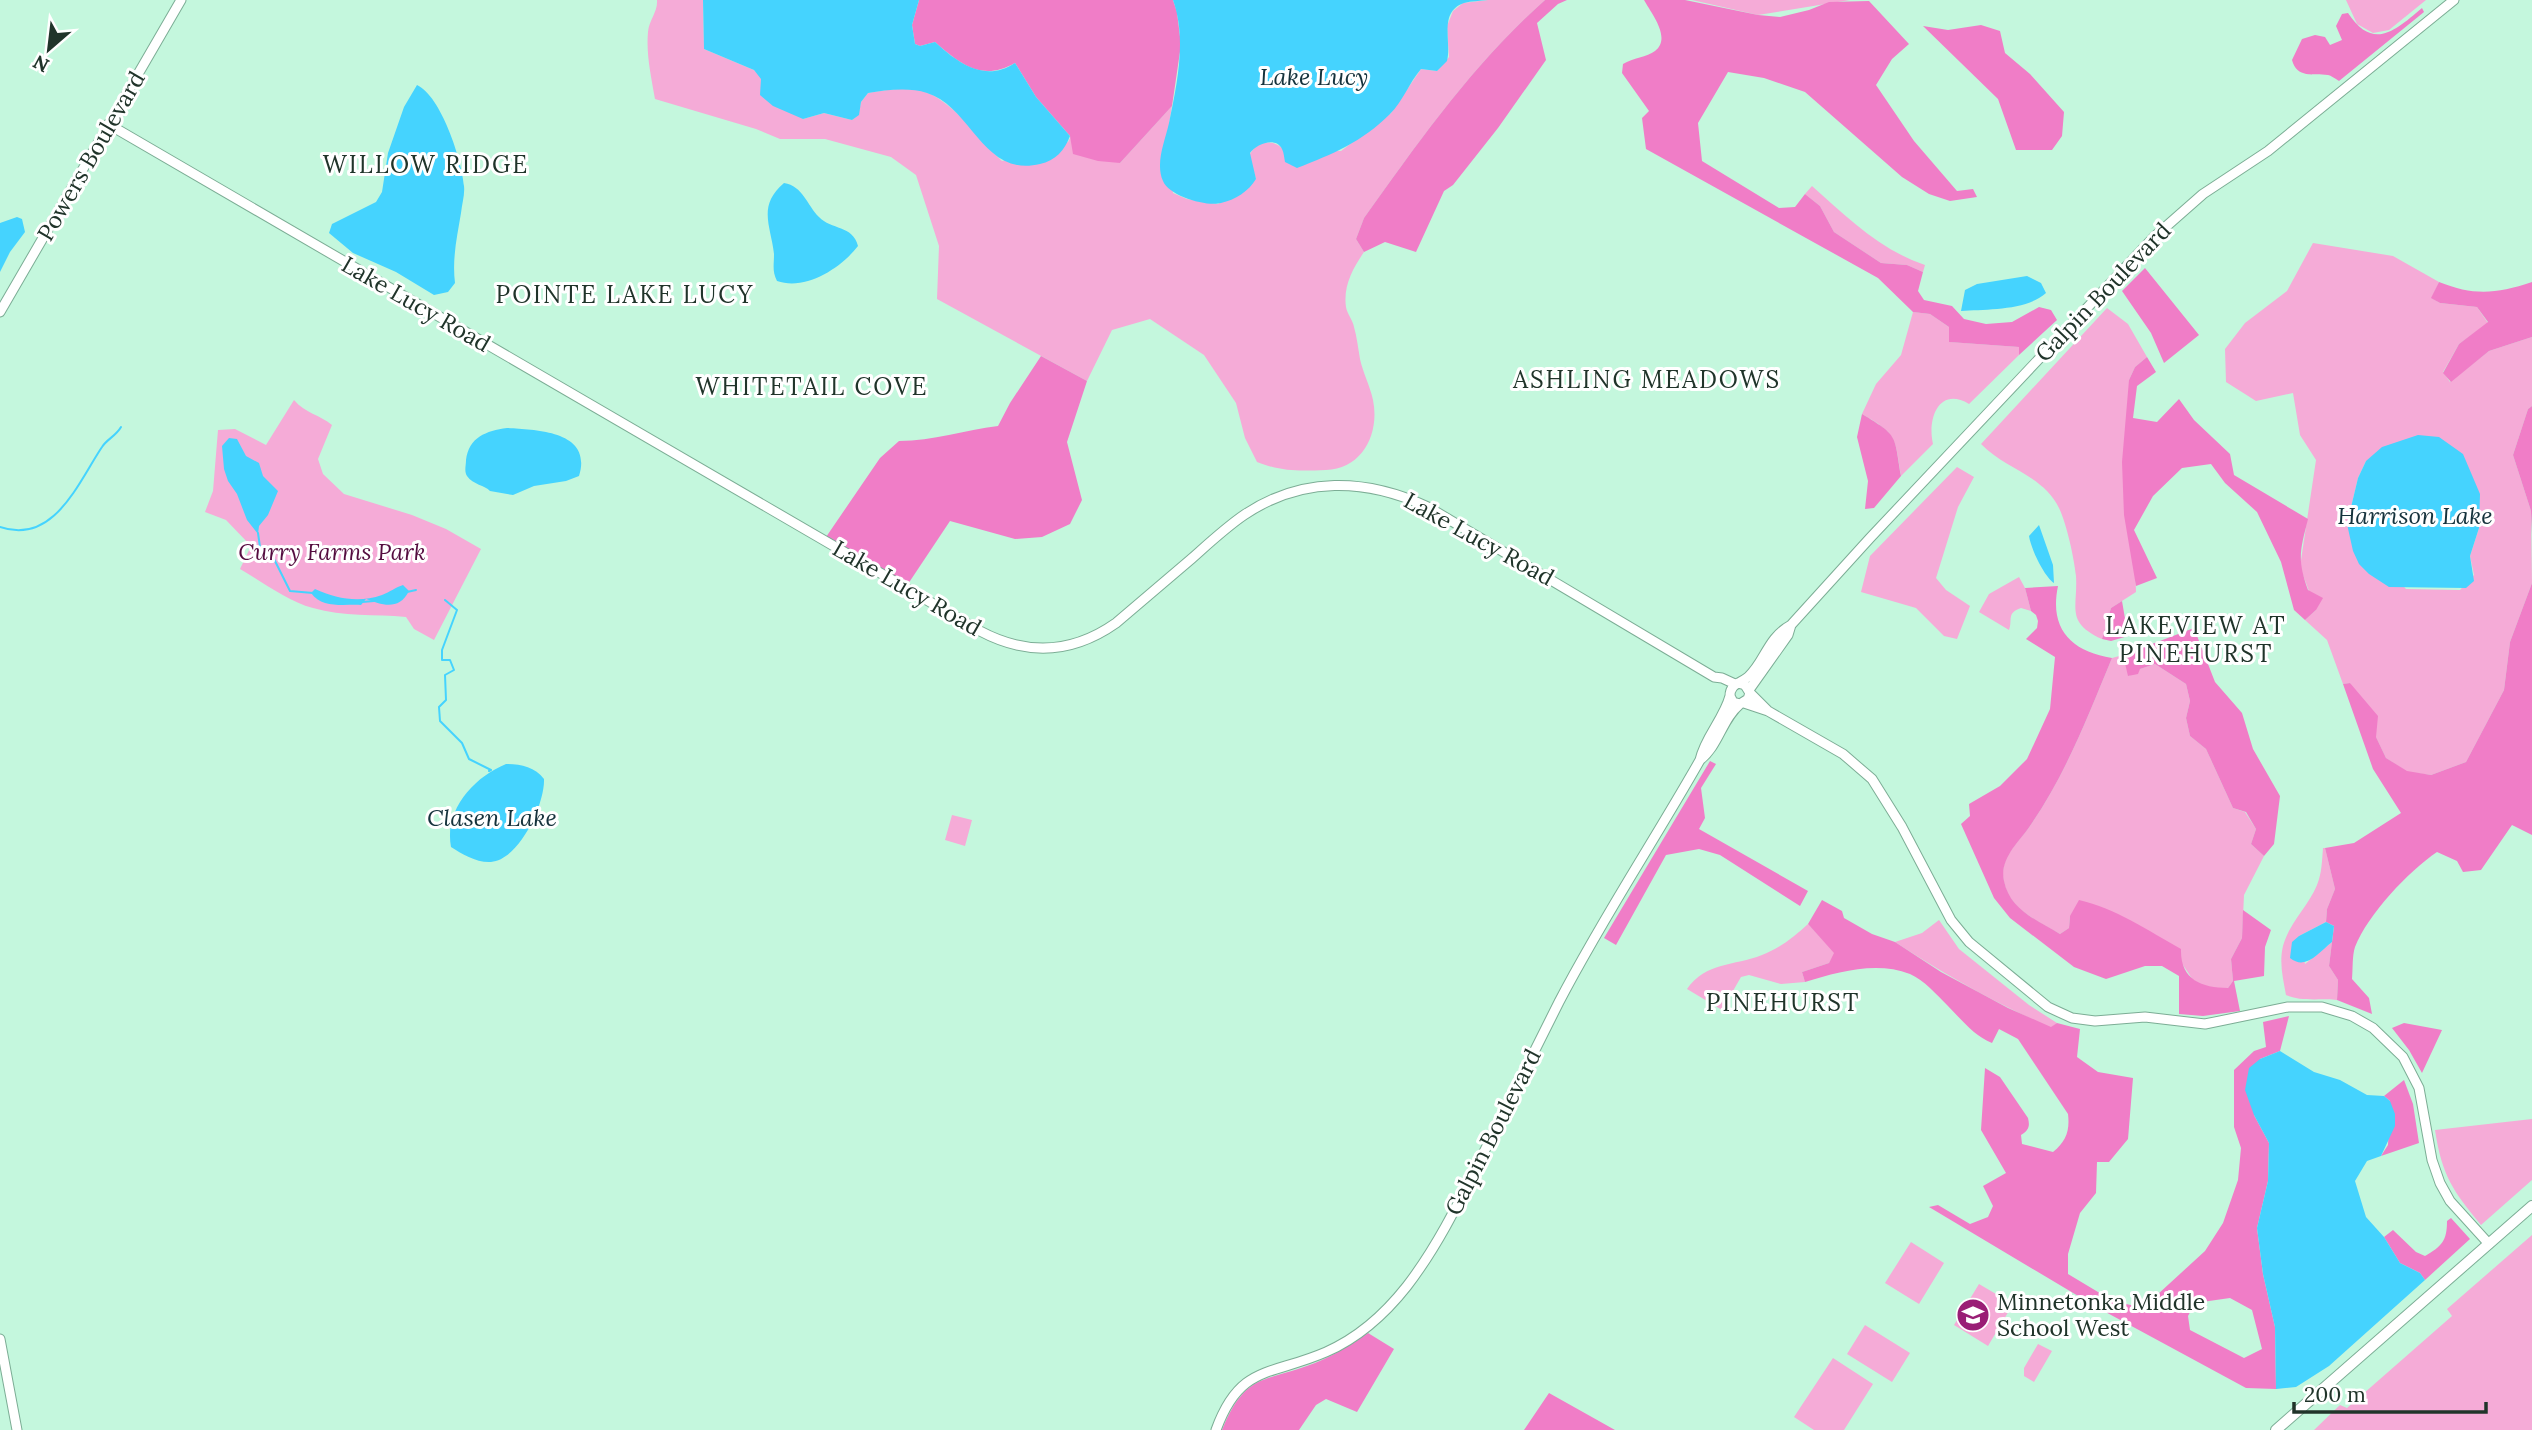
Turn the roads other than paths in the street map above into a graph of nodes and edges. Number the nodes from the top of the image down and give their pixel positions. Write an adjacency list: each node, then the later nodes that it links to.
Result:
1 (181, 0): 3 (street, Powers Boulevard)
2 (2454, 0): 5 (street, Galpin Boulevard)
3 (108, 124): 4 (street, Powers Boulevard); 6 (street, Lake Lucy Road)
4 (0, 312)
5 (1791, 625): 6 (street, Galpin Boulevard); 7 (street, Galpin Boulevard)
6 (1733, 689): 7 (street); 8 (street); 10 (street, Galpin Boulevard)
7 (1750, 691): 8 (street); 9 (street)
8 (1742, 703): 9 (street); 10 (street, Galpin Boulevard)
9 (1768, 710): 12 (street)
10 (1700, 760): 15 (street, Galpin Boulevard)
11 (2532, 1206): 12 (main road)
12 (2489, 1244): 16 (main road)
13 (0, 1339): 14 (street)
14 (17, 1430)
15 (1216, 1430)
16 (2276, 1430)

